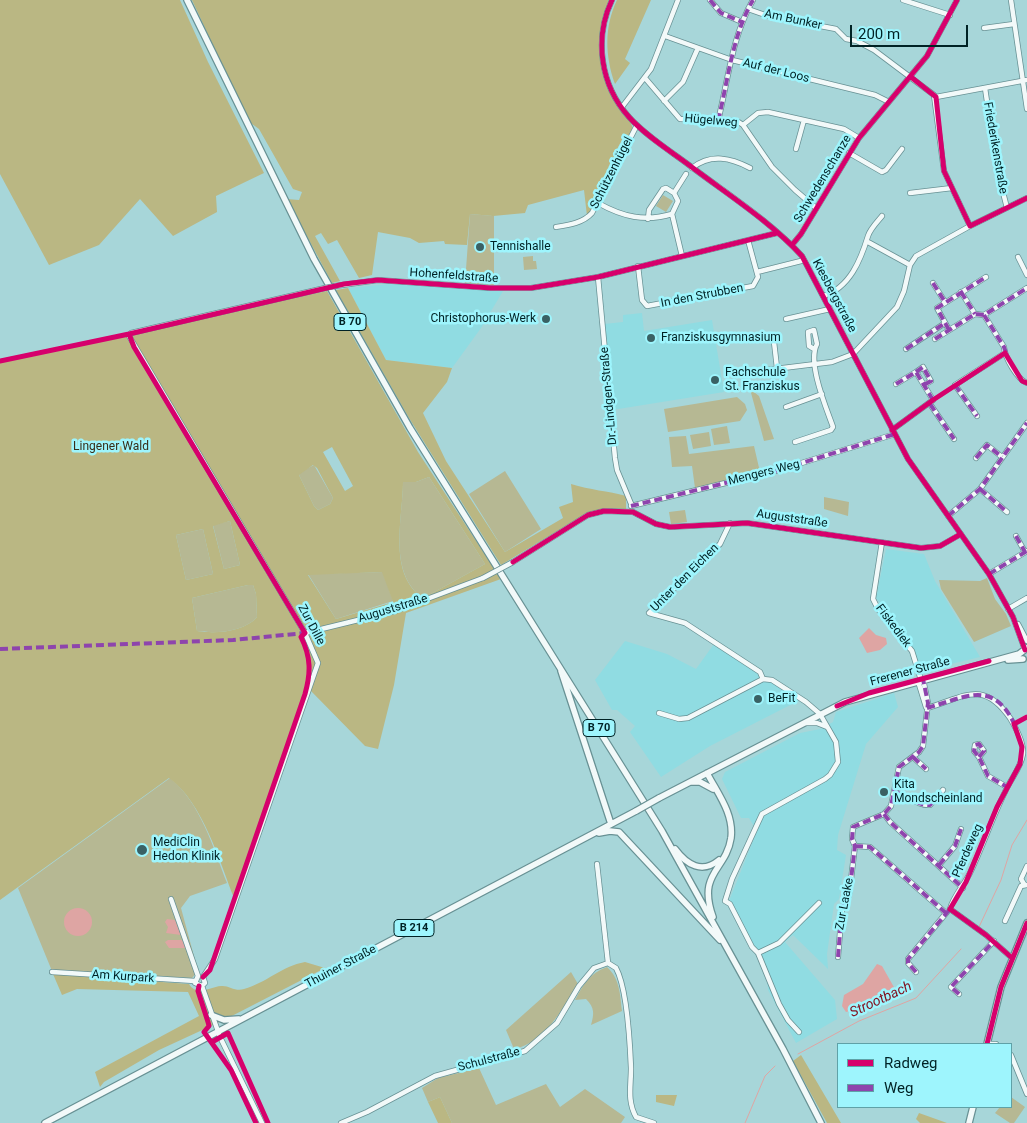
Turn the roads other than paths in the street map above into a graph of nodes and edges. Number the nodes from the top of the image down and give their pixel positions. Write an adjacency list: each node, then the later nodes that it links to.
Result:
1 (187, 0): 114 (main road, B 70)
2 (612, 0): 24 (street, Kiesbergstraße)
3 (678, 0): 14 (street)
4 (710, 0): 11 (street)
5 (753, 0): 9 (street)
6 (904, 0): 10 (street)
7 (957, 0): 10 (street, Schwedenschanze)
8 (1011, 0): 12 (street)
9 (748, 9): 11 (street); 17 (street, Am Bunker)
10 (950, 14): 17 (street, Schwedenschanze)
11 (742, 22): 16 (street)
12 (1014, 24): 13 (street); 19 (street)
13 (984, 28)
14 (665, 36): 15 (street, Auf der Loos); 18 (street)
15 (698, 48): 16 (street, Auf der Loos); 22 (street)
16 (732, 60): 23 (street, Auf der Loos); 27 (street)
17 (911, 77): 21 (street, Am Bunker); 23 (street, Schwedenschanze)
18 (645, 78): 22 (street, Hügelweg); 24 (street)
19 (1025, 81): 20 (street); 25 (street)
20 (985, 88): 21 (street); 43 (street, Friederikenstraße)
21 (936, 97): 37 (street)
22 (664, 101): 27 (street, Hügelweg)
23 (889, 102): 30 (street, Schwedenschanze)
24 (622, 107): 28 (street, Kiesbergstraße)
25 (1027, 109)
26 (804, 120): 29 (street); 30 (street); 31 (street)
27 (718, 121): 29 (street, Hügelweg)
28 (637, 125): 34 (street, Kiesbergstraße); 41 (street, Schützenhügel)
29 (743, 125): 42 (street, Hügelweg)
30 (859, 138): 33 (street, Schwedenschanze)
31 (796, 149)
32 (902, 149): 33 (street)
33 (849, 153): 42 (street, Schwedenschanze)
34 (692, 168): 35 (street); 49 (street, Kiesbergstraße)
35 (750, 168)
36 (686, 174): 38 (street)
37 (952, 188): 39 (street); 47 (street)
38 (674, 193): 44 (street); 46 (street)
39 (910, 194)
40 (1027, 198): 43 (street)
41 (598, 203): 46 (street); 48 (street, Schützenhügel)
42 (816, 208): 52 (street, Schwedenschanze)
43 (1007, 208): 47 (street)
44 (672, 214): 46 (street); 53 (street)
45 (882, 216): 51 (street)
46 (648, 219)
47 (970, 226): 56 (street)
48 (556, 227)
49 (777, 233): 50 (street, Hohenfeldstraße); 52 (street, Kiesbergstraße)
50 (748, 240): 53 (street, Hohenfeldstraße); 58 (street, In den Strubben)
51 (868, 242): 56 (street); 65 (street)
52 (792, 246): 65 (street, Kiesbergstraße)
53 (682, 256): 57 (street, Hohenfeldstraße)
54 (1018, 257): 59 (street)
55 (801, 261): 58 (street, In den Strubben)
56 (910, 265): 79 (street)
57 (638, 266): 58 (street, In den Strubben); 61 (street, Hohenfeldstraße)
58 (757, 272)
59 (1027, 275)
60 (986, 276): 64 (street)
61 (598, 277): 73 (street, Hohenfeldstraße, bridge); 98 (street, Dr.-Lindgen-Straße)
62 (933, 284): 66 (street)
63 (1027, 288): 69 (street)
64 (961, 292): 66 (street); 68 (street)
65 (823, 296): 67 (street, Kiesbergstraße)
66 (945, 302): 71 (street)
67 (830, 309): 70 (street); 79 (street, Kiesbergstraße)
68 (975, 314): 69 (street); 72 (street)
69 (984, 315): 78 (street)
70 (786, 319)
71 (945, 323): 72 (street); 77 (street)
72 (949, 330): 74 (street)
73 (129, 334): 111 (street, Zur Dille)
74 (935, 339)
75 (774, 342): 81 (street)
76 (814, 349): 80 (street)
77 (906, 349)
78 (1005, 353): 84 (street); 90 (street)
79 (853, 354): 80 (street); 92 (street, Kiesbergstraße)
80 (815, 364): 81 (street); 87 (street)
81 (777, 368): 83 (street)
82 (916, 372): 85 (street); 86 (street); 86 (street)
83 (742, 373)
84 (1027, 383)
85 (896, 384)
86 (924, 385): 88 (street)
87 (822, 394): 89 (street); 94 (street)
88 (930, 404): 92 (street, Mengers Weg); 93 (street)
89 (786, 407)
90 (977, 416)
91 (1027, 423): 95 (street)
92 (894, 432): 98 (street, Mengers Weg); 101 (street, Kiesbergstraße)
93 (954, 439)
94 (795, 442)
95 (1002, 457): 96 (street); 97 (street)
96 (976, 458)
97 (980, 489): 100 (street); 101 (street)
98 (631, 506): 99 (street, Dr.-Lindgen-Straße)
99 (633, 512): 102 (street, Auguststraße); 111 (street, Auguststraße, bridge)
100 (1007, 512)
101 (948, 516): 103 (street, Kiesbergstraße)
102 (730, 523): 105 (street, Auguststraße); 117 (street, Unter den Eichen)
103 (961, 534): 105 (street, Auguststraße); 107 (street, Kiesbergstraße)
104 (1016, 536): 106 (street)
105 (882, 542): 118 (street, Fiskediek)
106 (1026, 552): 107 (street)
107 (989, 574): 109 (street, Kiesbergstraße)
108 (1027, 598): 109 (street)
109 (1008, 609): 110 (street, Kiesbergstraße)
110 (1013, 617): 112 (street, Kiesbergstraße); 113 (street, Kiesbergstraße)
111 (305, 633): 161 (street, Zur Dille)
112 (1027, 641)
113 (1025, 650): 115 (main road, Frerener Straße); 116 (main road)
114 (556, 660): 135 (main road); 137 (main road, B 70)
115 (989, 661): 116 (main road, Frerener Straße); 118 (main road, Frerener Straße)
116 (1025, 661)
117 (763, 680): 120 (street); 121 (street, Unter den Eichen)
118 (921, 680): 119 (street); 121 (main road, Frerener Straße)
119 (926, 708): 124 (street); 129 (street, Pferdeweg)
120 (658, 713)
121 (820, 714): 122 (main road, Frerener Straße); 123 (street, Unter den Eichen)
122 (801, 723): 123 (street); 127 (main road, Frerener Straße)
123 (828, 727): 154 (street, Unter den Eichen)
124 (913, 757): 126 (street); 131 (street)
125 (980, 757): 129 (street)
126 (926, 768)
127 (707, 774): 128 (main road, B 214); 132 (main road)
128 (690, 782): 132 (main road); 134 (main road, Thuiner Straße / B 214, bridge)
129 (1007, 787): 146 (street, Pferdeweg)
130 (943, 790): 131 (street)
131 (894, 792): 133 (street)
132 (717, 793): 141 (main road)
133 (884, 814): 140 (street, Zur Laake); 143 (street)
134 (618, 820): 135 (main road, Thuiner Straße / B 214); 138 (main road)
135 (611, 824): 139 (main road, Thuiner Straße / B 214)
136 (961, 829): 143 (street)
137 (662, 831): 141 (main road); 152 (main road, B 70)
138 (619, 832): 139 (main road, B 214); 155 (main road)
139 (592, 835): 166 (main road, Thuiner Straße / B 214)
140 (855, 846): 149 (street); 156 (street, Zur Laake)
141 (722, 857): 152 (main road)
142 (597, 864): 158 (street)
143 (939, 865): 146 (street)
144 (1027, 866): 145 (street)
145 (1025, 884): 150 (street)
146 (963, 888): 149 (street, Pferdeweg)
147 (171, 899): 161 (street)
148 (819, 903): 154 (street)
149 (948, 911): 153 (street); 160 (street, Pferdeweg)
150 (1005, 921)
151 (1027, 923): 157 (main road)
152 (719, 933): 155 (main road, B 70)
153 (994, 941): 157 (street); 164 (street)
154 (758, 954): 168 (street)
155 (732, 956): 179 (main road, B 70)
156 (838, 957)
157 (1012, 958): 169 (main road)
158 (608, 963): 173 (street); 176 (street, Schulstraße)
159 (52, 972): 162 (street, Am Kurpark)
160 (916, 972)
161 (201, 977): 162 (street); 163 (street)
162 (194, 981): 163 (street)
163 (202, 986): 165 (street)
164 (958, 994)
165 (211, 1015): 166 (main road); 167 (street)
166 (241, 1019): 167 (main road, Thuiner Straße / B 214)
167 (218, 1031): 174 (main road, Thuiner Straße / B 214); 175 (street)
168 (799, 1032)
169 (987, 1043)
170 (1012, 1056): 171 (street)
171 (1027, 1094)
172 (973, 1108): 180 (main road)
173 (636, 1117): 177 (street); 178 (street)
174 (45, 1123)
175 (262, 1123)
176 (341, 1123)
177 (640, 1123)
178 (654, 1123)
179 (821, 1123)
180 (969, 1123)

